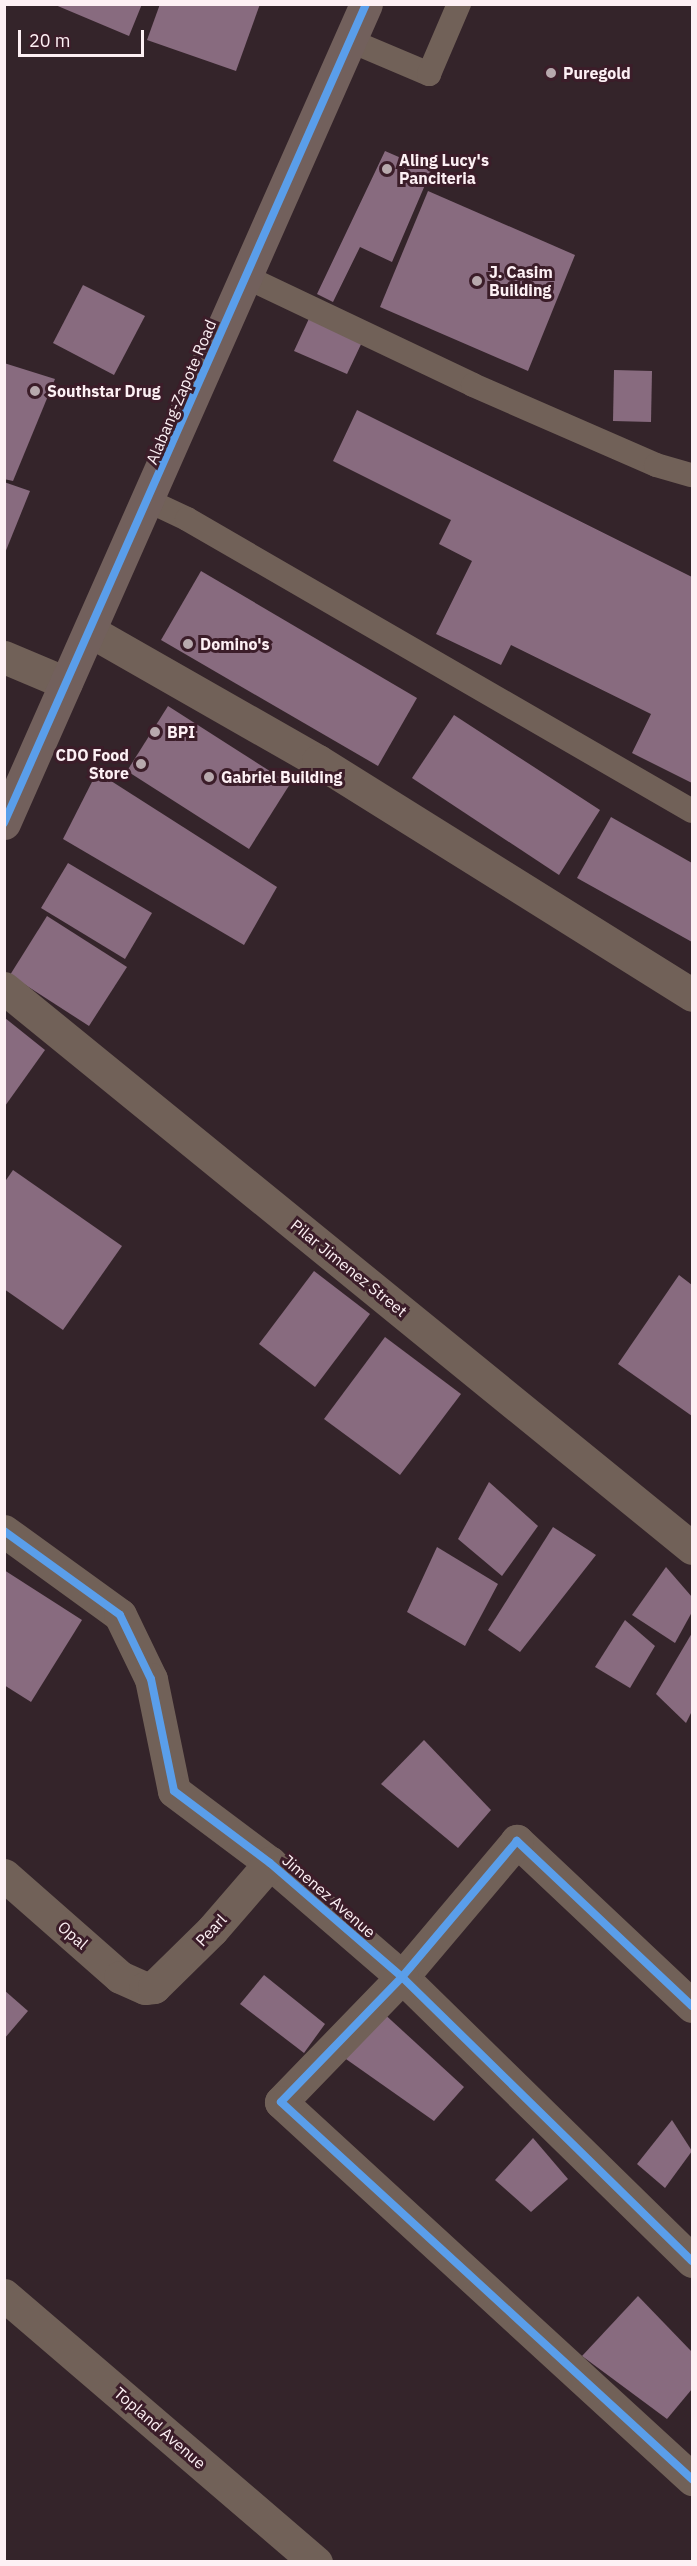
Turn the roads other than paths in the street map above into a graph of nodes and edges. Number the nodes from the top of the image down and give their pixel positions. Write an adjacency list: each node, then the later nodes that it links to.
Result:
1 (366, 4): 3 (highway, Alabang-Zapote Road)
2 (459, 4): 3 (lane)
3 (351, 41): 4 (highway, Alabang-Zapote Road)
4 (246, 277): 5 (lane); 6 (highway, Alabang-Zapote Road)
5 (693, 475)
6 (149, 501): 7 (highway, Alabang-Zapote Road); 10 (lane)
7 (90, 631): 9 (highway, Alabang-Zapote Road); 13 (street)
8 (4, 657): 9 (street)
9 (66, 683): 11 (highway, Alabang-Zapote Road)
10 (693, 811)
11 (4, 823)
12 (4, 988): 15 (street, Pilar Jimenez Street)
13 (693, 995)
14 (4, 1532): 16 (street, Jimenez Avenue)
15 (693, 1548)
16 (270, 1863): 18 (street, Jimenez Avenue); 19 (street, Pearl)
17 (4, 1875): 19 (street, Opal)
18 (402, 1977): 20 (street); 21 (street, Jimenez Avenue); 23 (street)
19 (145, 1988)
20 (693, 2006)
21 (693, 2260)
22 (4, 2295): 24 (street, Topland Avenue)
23 (693, 2479)
24 (316, 2562)

